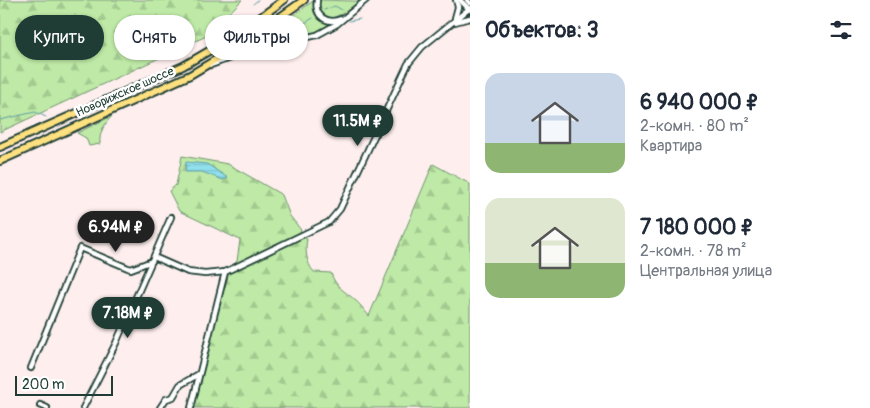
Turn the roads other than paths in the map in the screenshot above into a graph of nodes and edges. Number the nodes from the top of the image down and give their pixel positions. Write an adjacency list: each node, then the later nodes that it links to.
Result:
1 (283, 0): 14 (highway, Новорижское шоссе)
2 (304, 0): 13 (highway, Новорижское шоссе)
3 (317, 0): 10 (street)
4 (366, 0): 10 (street)
5 (456, 0): 12 (street)
6 (460, 0): 9 (street)
7 (467, 0): 8 (street)
8 (470, 3)
9 (470, 9): 12 (street)
10 (347, 15): 13 (street)
11 (470, 18): 12 (street)
12 (451, 23): 18 (street)
13 (203, 68): 15 (highway, Новорижское шоссе)
14 (0, 147)
15 (0, 161)
16 (171, 217): 17 (street)
17 (153, 259): 18 (street); 19 (street); 23 (street)
18 (225, 272): 20 (street)
19 (31, 368)
20 (199, 374): 24 (street); 25 (street)
21 (40, 405): 22 (street)
22 (48, 408)
23 (83, 408)
24 (160, 408)
25 (191, 408)

